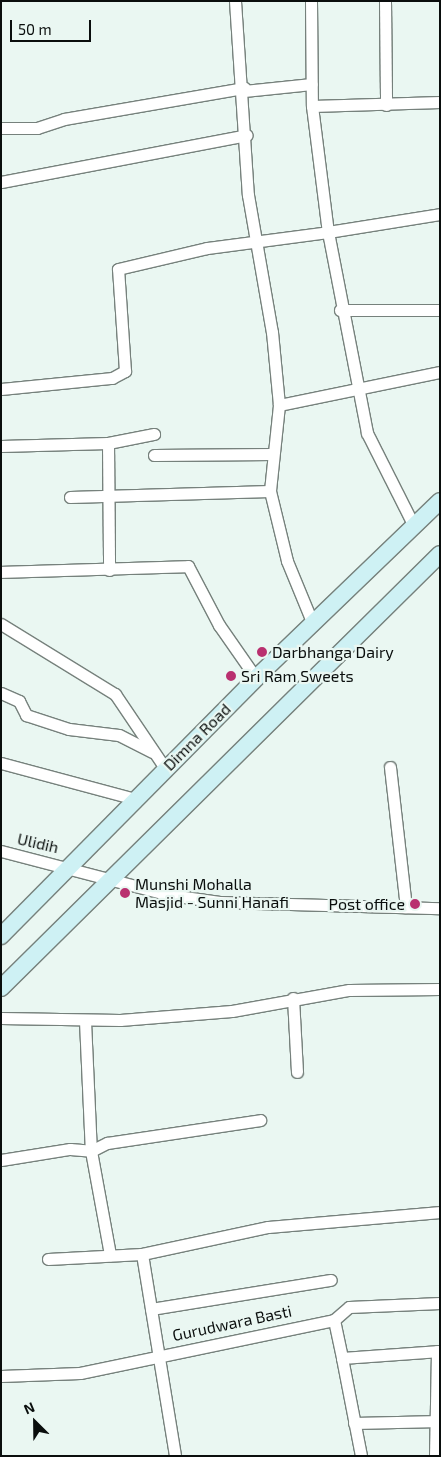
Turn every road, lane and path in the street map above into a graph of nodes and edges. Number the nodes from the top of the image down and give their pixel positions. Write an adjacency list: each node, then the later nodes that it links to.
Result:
1 (235, 1): 5 (street)
2 (311, 1): 4 (street)
3 (385, 1): 7 (street)
4 (312, 84): 5 (street); 8 (street)
5 (244, 89): 9 (street); 10 (street)
6 (440, 102): 7 (street)
7 (386, 105): 8 (street)
8 (312, 106): 13 (street)
9 (1, 128)
10 (246, 135): 11 (street); 14 (street)
11 (1, 182)
12 (440, 214): 13 (street)
13 (328, 232): 14 (street); 15 (street)
14 (256, 242): 18 (street); 20 (street)
15 (340, 310): 16 (street); 19 (street)
16 (440, 310)
17 (440, 372): 19 (street)
18 (1, 388)
19 (357, 391): 20 (street); 30 (street)
20 (279, 405): 24 (street)
21 (154, 434): 22 (street)
22 (108, 443): 23 (street); 27 (street)
23 (1, 446)
24 (272, 454): 25 (street); 26 (street)
25 (154, 455)
26 (270, 491): 27 (street); 35 (street)
27 (107, 497): 28 (street); 32 (street)
28 (70, 498)
29 (440, 501): 30 (street, Dimna Road)
30 (414, 526): 35 (street, Dimna Road)
31 (440, 554): 45 (street)
32 (109, 570): 33 (street); 36 (street)
33 (1, 572)
34 (1, 624): 38 (street)
35 (313, 624): 36 (street, Dimna Road)
36 (256, 678): 41 (street, Dimna Road)
37 (1, 693): 38 (street)
38 (153, 752): 41 (street)
39 (1, 763): 42 (street)
40 (390, 767): 46 (street)
41 (166, 768): 42 (street, Dimna Road)
42 (135, 799): 44 (street, Dimna Road)
43 (1, 851): 44 (street, Ulidih)
44 (67, 866): 45 (street, Ulidih); 48 (street, Dimna Road)
45 (111, 879): 46 (street, Ulidih); 49 (street)
46 (406, 907): 47 (street, Ulidih)
47 (440, 908)
48 (5, 926)
49 (1, 988)
50 (440, 989): 51 (street)
51 (293, 998): 53 (street); 54 (street)
52 (1, 1018): 53 (street)
53 (85, 1021): 56 (street)
54 (297, 1072)
55 (260, 1120): 56 (street)
56 (91, 1151): 57 (street); 60 (street)
57 (1, 1160)
58 (440, 1212): 59 (street)
59 (142, 1254): 60 (street); 64 (street)
60 (110, 1255): 61 (street)
61 (48, 1260)
62 (331, 1280): 64 (street)
63 (440, 1303): 65 (street)
64 (151, 1309): 67 (street)
65 (334, 1320): 67 (street, Gurudwara Basti); 68 (street)
66 (439, 1351): 68 (street); 70 (street)
67 (159, 1355): 69 (street, Gurudwara Basti); 72 (street)
68 (342, 1358): 71 (street)
69 (1, 1376)
70 (438, 1421): 71 (street); 74 (street)
71 (354, 1423): 73 (street)
72 (175, 1456)
73 (361, 1456)
74 (435, 1456)

